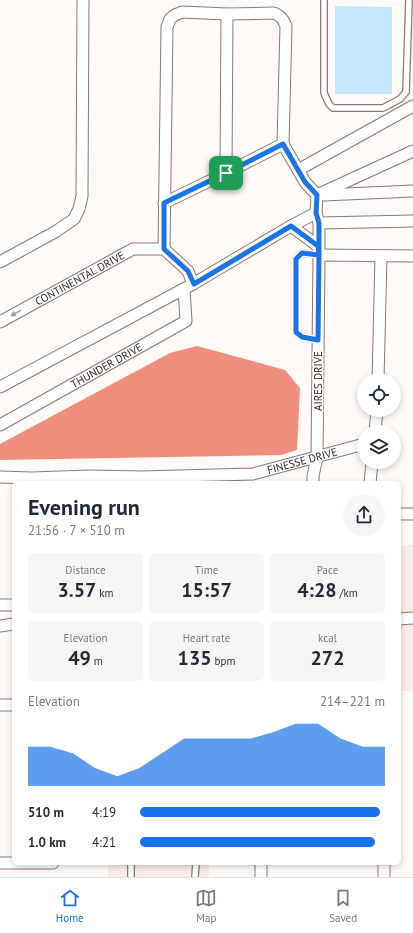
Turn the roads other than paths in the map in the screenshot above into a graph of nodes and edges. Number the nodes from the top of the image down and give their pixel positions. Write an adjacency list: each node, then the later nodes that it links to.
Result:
1 (83, 0): 20 (street)
2 (324, 0): 3 (lane)
3 (409, 0)
4 (227, 14): 6 (street); 9 (street); 12 (street)
5 (413, 106): 8 (street)
6 (283, 144): 8 (street); 9 (street)
7 (413, 151): 11 (street)
8 (298, 170): 11 (street)
9 (226, 173): 12 (street)
10 (413, 191): 11 (street)
11 (317, 195): 13 (street, AIRES DRIVE)
12 (164, 203): 16 (street)
13 (317, 218): 14 (street); 15 (street); 17 (street, AIRES DRIVE)
14 (413, 221)
15 (291, 226): 17 (street); 21 (street)
16 (164, 249): 21 (street); 22 (street, CONTINENTAL DRIVE, one-way to 22)
17 (318, 251): 18 (street); 23 (street, AIRES DRIVE); 23 (lane)
18 (381, 256): 19 (street); 24 (street)
19 (413, 256)
20 (0, 262)
21 (189, 287): 25 (street); 26 (street, THUNDER DRIVE)
22 (0, 322)
23 (318, 340): 28 (street, AIRES DRIVE)
24 (378, 373)
25 (0, 387)
26 (0, 425)
27 (357, 445): 28 (street, FINESSE DRIVE)
28 (317, 457): 31 (street, FINESSE DRIVE); 36 (street, AIRES DRIVE)
29 (371, 469): 37 (street)
30 (0, 477): 33 (street, FINESSE DRIVE)
31 (253, 478): 32 (street, FINESSE DRIVE)
32 (199, 479): 35 (street, FINESSE DRIVE)
33 (32, 480): 34 (street, FINESSE DRIVE)
34 (89, 480): 35 (street, FINESSE DRIVE)
35 (142, 480)
36 (313, 481)
37 (370, 481)
38 (401, 514): 39 (street)
39 (413, 514)
40 (0, 605): 41 (street)
41 (12, 605)
42 (413, 618): 43 (street)
43 (401, 619)
44 (12, 624): 45 (street)
45 (0, 626)
46 (0, 705): 47 (street)
47 (12, 705)
48 (0, 863): 49 (street)
49 (12, 863)
50 (132, 865): 54 (lane)
51 (196, 865): 55 (lane)
52 (261, 865): 56 (street)
53 (384, 865): 57 (street)
54 (131, 877)
55 (196, 877)
56 (261, 877)
57 (384, 877)

